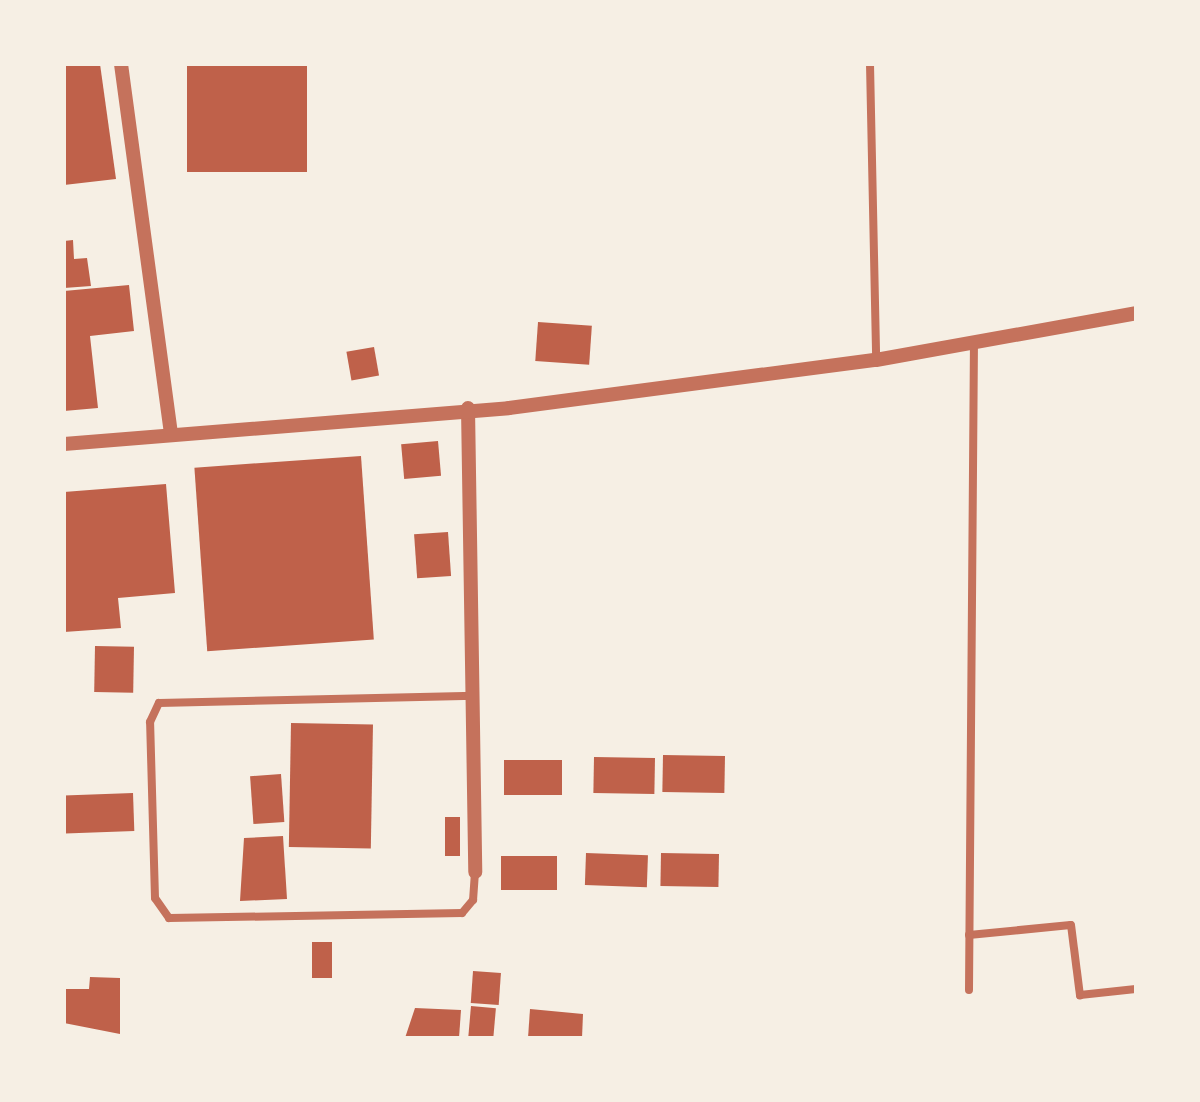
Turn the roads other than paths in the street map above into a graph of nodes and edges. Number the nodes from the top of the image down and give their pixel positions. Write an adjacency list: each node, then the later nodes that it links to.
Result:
1 (121, 64): 7 (street)
2 (870, 64): 5 (street)
3 (1136, 313): 4 (street)
4 (974, 343): 5 (street); 11 (street)
5 (876, 360): 6 (street)
6 (468, 408): 7 (street); 9 (street)
7 (171, 432): 8 (street)
8 (64, 444)
9 (477, 696): 10 (street); 10 (street)
10 (475, 872)
11 (969, 935): 12 (street); 13 (street)
12 (1136, 989)
13 (969, 990)

